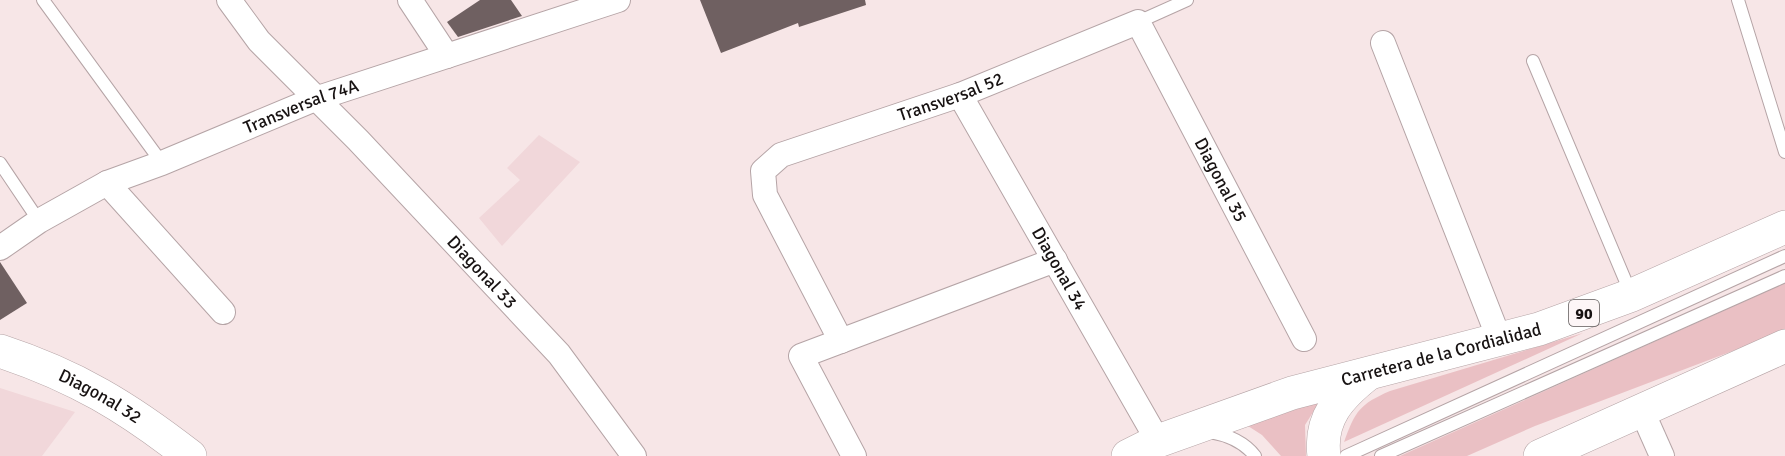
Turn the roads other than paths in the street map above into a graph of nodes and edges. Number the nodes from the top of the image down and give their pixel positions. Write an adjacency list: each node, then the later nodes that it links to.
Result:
1 (43, 0): 15 (lane)
2 (229, 0): 13 (street, Diagonal 33)
3 (410, 0): 10 (street)
4 (618, 0): 7 (street, Transversal 74A)
5 (1187, 0): 8 (lane)
6 (1738, 0): 14 (lane)
7 (589, 5): 10 (street, Transversal 74A)
8 (1138, 22): 12 (street, Transversal 52); 26 (street, Diagonal 35)
9 (1383, 43): 27 (street)
10 (447, 56): 13 (street, Transversal 74A)
11 (1533, 62): 24 (lane)
12 (960, 95): 22 (street, Diagonal 34); 28 (street, Transversal 52)
13 (315, 99): 15 (street, Transversal 74A); 35 (street, Diagonal 33)
14 (1785, 152)
15 (162, 163): 17 (street, Transversal 74A)
16 (0, 164): 18 (lane)
17 (107, 183): 18 (street, Transversal 74A); 25 (street)
18 (39, 221): 20 (street, Transversal 74A)
19 (1785, 227): 24 (main road, Carretera de la Cordialidad / 90)
20 (0, 248)
21 (1785, 256): 40 (lane)
22 (1054, 260): 28 (street); 33 (street, Diagonal 34)
23 (1785, 276): 41 (lane)
24 (1632, 295): 27 (main road, Carretera de la Cordialidad / 90)
25 (223, 312)
26 (1304, 339)
27 (1500, 340): 31 (main road, Carretera de la Cordialidad / 90)
28 (841, 341): 36 (street)
29 (1785, 346): 32 (main road)
30 (0, 351): 34 (main road, Diagonal 32)
31 (1372, 372): 33 (main road, Carretera de la Cordialidad / 90); 39 (main road)
32 (1642, 411): 42 (main road); 43 (street)
33 (1158, 441): 37 (main road, Carretera de la Cordialidad / 90); 38 (lane)
34 (190, 456)
35 (634, 456)
36 (854, 456)
37 (1128, 456)
38 (1255, 456)
39 (1324, 456)
40 (1346, 456)
41 (1381, 456)
42 (1540, 456)
43 (1662, 456)

